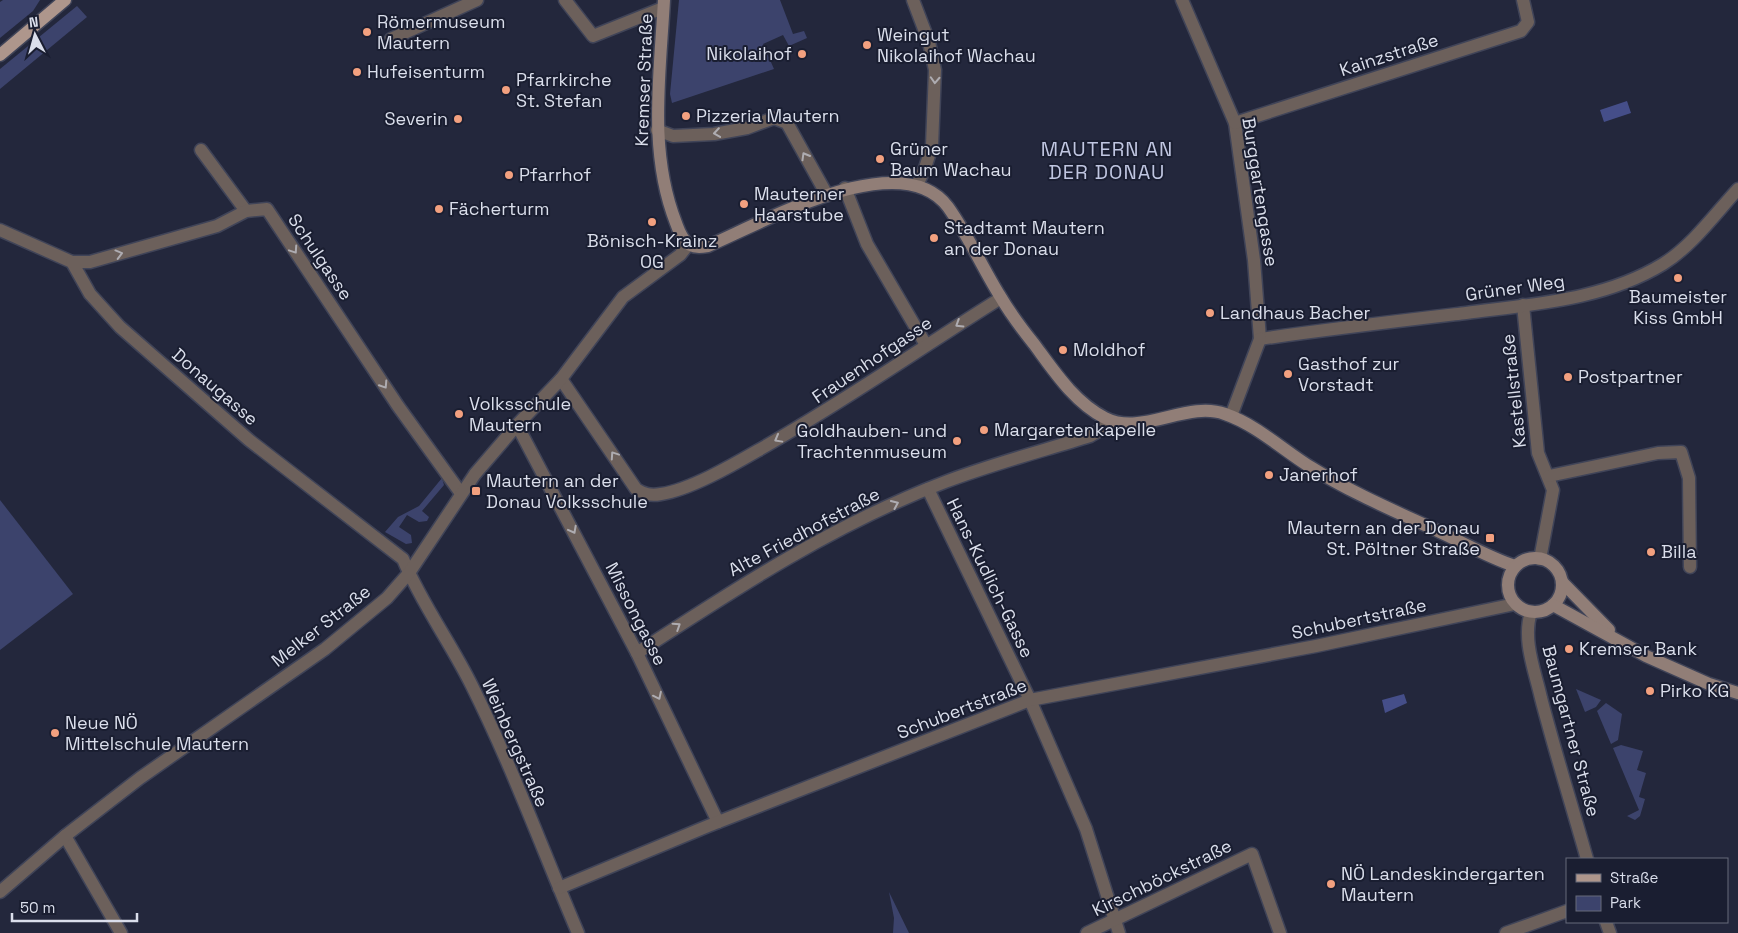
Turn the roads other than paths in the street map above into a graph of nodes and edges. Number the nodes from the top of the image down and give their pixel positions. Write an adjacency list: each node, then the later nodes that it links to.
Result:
1 (65, 0): 9 (main road)
2 (477, 0): 8 (street)
3 (565, 0): 7 (street)
4 (913, 0): 13 (street, one-way to 13)
5 (1182, 0): 10 (street, Burggartengasse)
6 (1523, 0): 10 (street, Kainzstraße)
7 (664, 4): 11 (main road, Kremser Straße)
8 (391, 39)
9 (0, 55)
10 (1234, 122): 23 (street, Burggartengasse)
11 (658, 130): 16 (street, one-way to 11); 19 (main road, Kremser Straße)
12 (200, 150): 17 (street)
13 (917, 185): 14 (main road); 21 (main road)
14 (845, 188): 16 (main road); 24 (street)
15 (1738, 189): 22 (street, Grüner Weg)
16 (827, 195): 19 (main road)
17 (246, 211): 20 (street, one-way to 17); 31 (street, Schulgasse, one-way to 31)
18 (0, 230): 20 (street)
19 (688, 245): 25 (street, Melker Straße)
20 (72, 262): 35 (street, Donaugasse)
21 (1001, 298): 24 (street, Frauenhofgasse, one-way to 24); 27 (main road)
22 (1522, 305): 23 (street, Grüner Weg); 29 (street, Kastellstraße)
23 (1260, 339): 26 (street)
24 (926, 345): 25 (street, Frauenhofgasse, one-way to 25)
25 (561, 379): 28 (street, Melker Straße)
26 (1231, 416): 27 (main road); 33 (main road)
27 (1106, 419): 30 (street, Alte Friedhofstraße)
28 (517, 425): 31 (street, Melker Straße); 41 (street, Missongasse, one-way to 41)
29 (1548, 476): 32 (street, Kastellstraße); 34 (street)
30 (928, 489): 41 (street, Alte Friedhofstraße, one-way to 30); 43 (street, Hans-Kudlich-Gasse)
31 (460, 492): 35 (street, Melker Straße)
32 (1540, 559): 33 (main road); 36 (main road)
33 (1515, 566): 37 (main road)
34 (1690, 567)
35 (409, 573): 45 (street, Melker Straße); 47 (street, Weinbergstraße)
36 (1562, 582): 38 (main road); 40 (main road)
37 (1515, 604): 39 (main road); 43 (street, Schubertstraße)
38 (1553, 605): 39 (main road); 40 (main road)
39 (1531, 612): 46 (street, Baumgartner Straße)
40 (1616, 638): 42 (main road)
41 (636, 653): 44 (street, Missongasse, one-way to 44)
42 (1738, 693)
43 (1030, 700): 44 (street, Schubertstraße); 50 (street, Hans-Kudlich-Gasse)
44 (718, 822): 47 (street, Schubertstraße)
45 (65, 836): 48 (street, Melker Straße); 51 (street)
46 (1587, 858)
47 (559, 888): 52 (street, Weinbergstraße)
48 (0, 892)
49 (1566, 911): 56 (street)
50 (1114, 920): 53 (street, Kirschböckstraße); 54 (street, Hans-Kudlich-Gasse); 55 (street, Kirschböckstraße)
51 (121, 933)
52 (578, 933)
53 (1087, 933)
54 (1119, 933)
55 (1280, 933)
56 (1506, 933)

